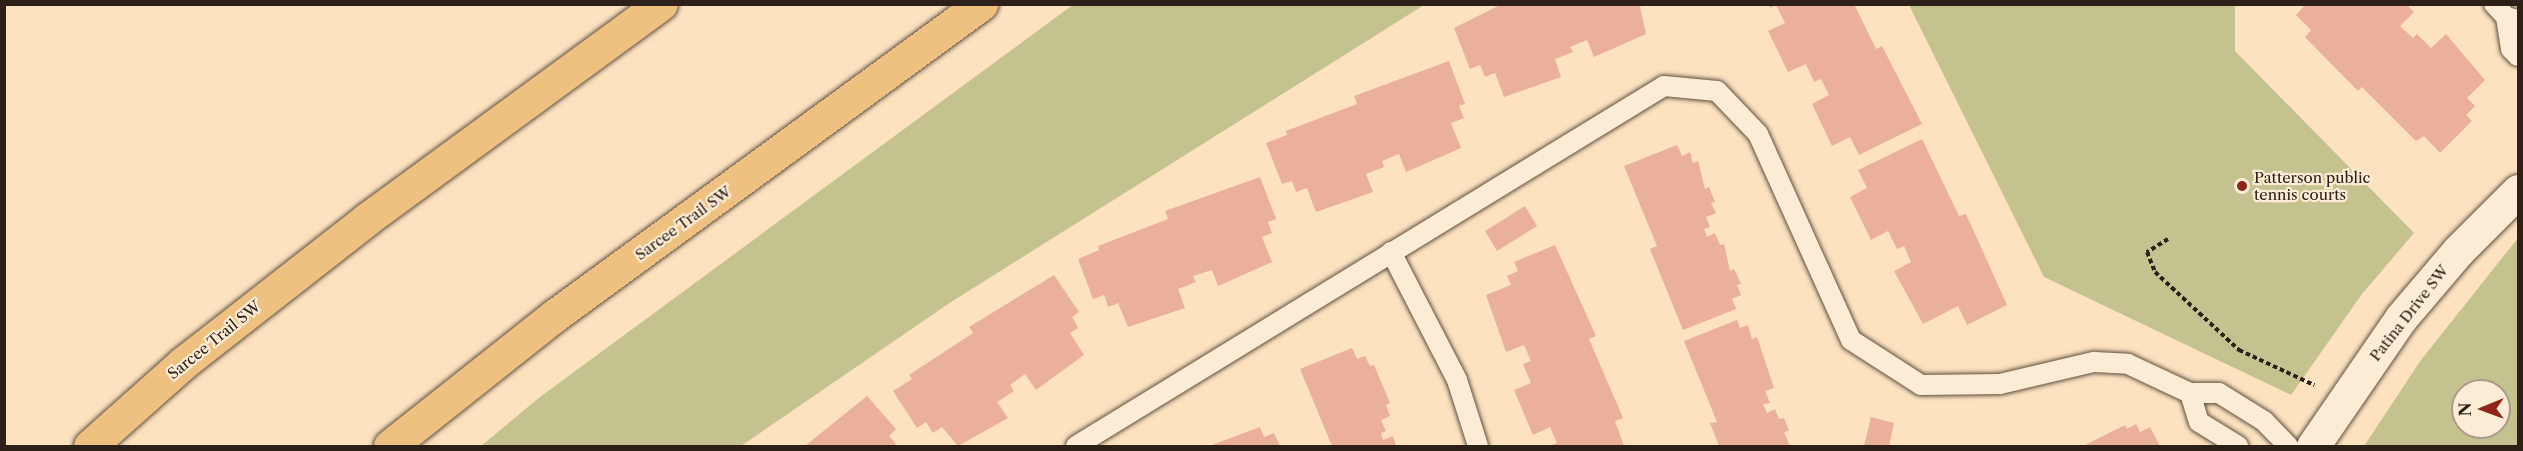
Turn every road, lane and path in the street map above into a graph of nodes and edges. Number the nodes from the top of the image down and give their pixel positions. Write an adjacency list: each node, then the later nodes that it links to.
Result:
1 (661, 4): 10 (highway, Sarcee Trail SW)
2 (981, 4): 11 (highway, Sarcee Trail SW)
3 (2506, 14): 4 (lane)
4 (2518, 56)
5 (2518, 191): 9 (street, Patina Drive SW)
6 (2168, 239): 9 (path)
7 (1391, 252): 8 (lane); 12 (lane); 13 (lane)
8 (2190, 393): 14 (lane); 15 (lane)
9 (2344, 400): 16 (street, Patina Drive SW)
10 (90, 447)
11 (390, 447)
12 (1076, 447)
13 (1478, 447)
14 (2238, 447)
15 (2288, 447)
16 (2313, 447)

